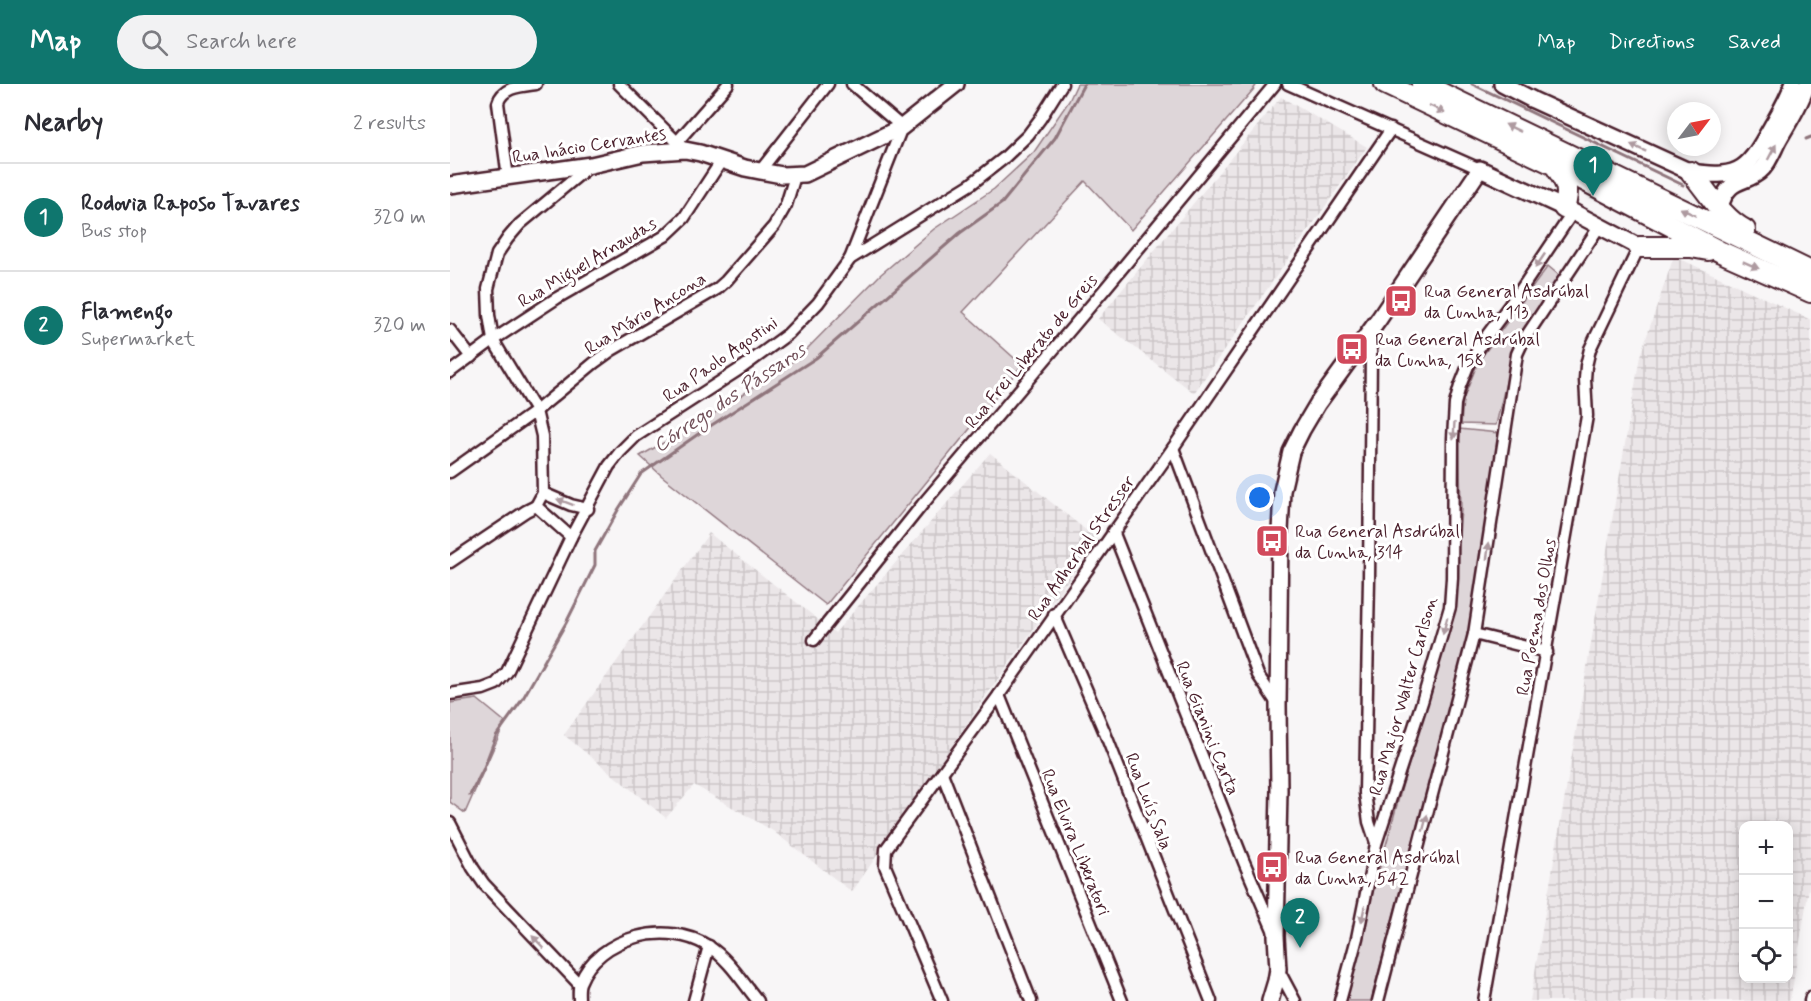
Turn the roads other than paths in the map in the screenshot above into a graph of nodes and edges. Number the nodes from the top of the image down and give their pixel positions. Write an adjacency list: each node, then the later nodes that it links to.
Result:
1 (536, 84): 26 (street)
2 (728, 84): 17 (street)
3 (828, 84): 22 (street)
4 (852, 84): 15 (street)
5 (956, 84): 15 (street, Rua Inácio Cervantes)
6 (1062, 84): 34 (street, Rua Paolo Agostini)
7 (1275, 84): 53 (street, Rua Frei Liberato de Greis)
8 (1288, 84): 16 (street)
9 (1385, 84): 20 (highway, one-way to 20)
10 (1422, 84): 33 (highway, one-way to 10)
11 (1502, 84): 24 (street, one-way to 11)
12 (1793, 84): 23 (street)
13 (1807, 84): 23 (street, one-way to 13)
14 (622, 85): 17 (street)
15 (902, 127): 25 (street, Rua Inácio Cervantes); 34 (street)
16 (1391, 129): 21 (street); 43 (street, Rua Adherbal Stresser)
17 (681, 146): 18 (street, Rua Inácio Cervantes); 19 (street, Rua Inácio Cervantes)
18 (722, 160): 22 (street, Rua Inácio Cervantes); 39 (street, Rua Miguel Arnaudas)
19 (591, 165): 26 (street, Rua Inácio Cervantes); 39 (street)
20 (1555, 165): 29 (highway); 32 (highway)
21 (1480, 170): 29 (street); 38 (street)
22 (760, 171): 25 (street, Rua Inácio Cervantes)
23 (1748, 171): 24 (street); 28 (street)
24 (1691, 172): 28 (highway)
25 (795, 176): 42 (street, Rua Mário Ancona)
26 (508, 177): 27 (street, Rua Inácio Cervantes)
27 (450, 185)
28 (1720, 207): 33 (highway)
29 (1568, 210): 30 (street); 60 (street, Rua Major Walter Carlson, one-way to 60)
30 (1599, 227): 31 (street); 52 (street, one-way to 30)
31 (1639, 247): 32 (highway); 54 (street, Rua Poema dos Olhos)
32 (1721, 252): 36 (highway, one-way to 36)
33 (1779, 256): 35 (highway)
34 (850, 259): 47 (street, Rua Paolo Agostini)
35 (1811, 272)
36 (1811, 292)
37 (450, 330): 40 (street)
38 (1368, 335): 57 (street); 60 (street)
39 (492, 340): 40 (street, Rua Miguel Arnaudas); 42 (street)
40 (471, 357): 41 (street, Rua Miguel Arnaudas)
41 (450, 372)
42 (536, 411): 44 (street, Rua Mário Ancona); 45 (street)
43 (1173, 448): 48 (street, Rua Adherbal Stresser); 57 (street)
44 (450, 472)
45 (543, 493): 46 (street); 47 (street, one-way to 45)
46 (536, 506): 49 (street); 50 (street)
47 (588, 508): 49 (street, Rua Paolo Agostini)
48 (1113, 531): 51 (street, Rua Adherbal Stresser); 61 (street, Rua Gianini Carta)
49 (571, 537): 55 (street, Rua Paolo Agostini)
50 (450, 562)
51 (1054, 614): 56 (street, Rua Adherbal Stresser); 71 (street, Rua Luís Sala)
52 (1473, 634): 54 (street); 75 (street, one-way to 52)
53 (814, 640)
54 (1547, 652): 76 (street, Rua Poema dos Olhos)
55 (450, 694)
56 (999, 695): 58 (street, Rua Adherbal Stresser); 70 (street, Rua Elvira Liberatori)
57 (1278, 705): 61 (street)
58 (942, 773): 68 (street, Rua Adherbal Stresser); 69 (street)
59 (450, 823): 64 (street, one-way to 59)
60 (1376, 844): 74 (street, Rua Major Walter Carlson, one-way to 74)
61 (1276, 936): 63 (street)
62 (709, 946): 64 (street); 66 (street); 67 (street)
63 (1278, 969): 72 (street); 73 (street)
64 (579, 984): 65 (street)
65 (579, 1001)
66 (694, 1001)
67 (758, 1001)
68 (942, 1001)
69 (1031, 1001)
70 (1122, 1001)
71 (1211, 1001)
72 (1270, 1001)
73 (1295, 1001)
74 (1340, 1001)
75 (1378, 1001)
76 (1484, 1001)

